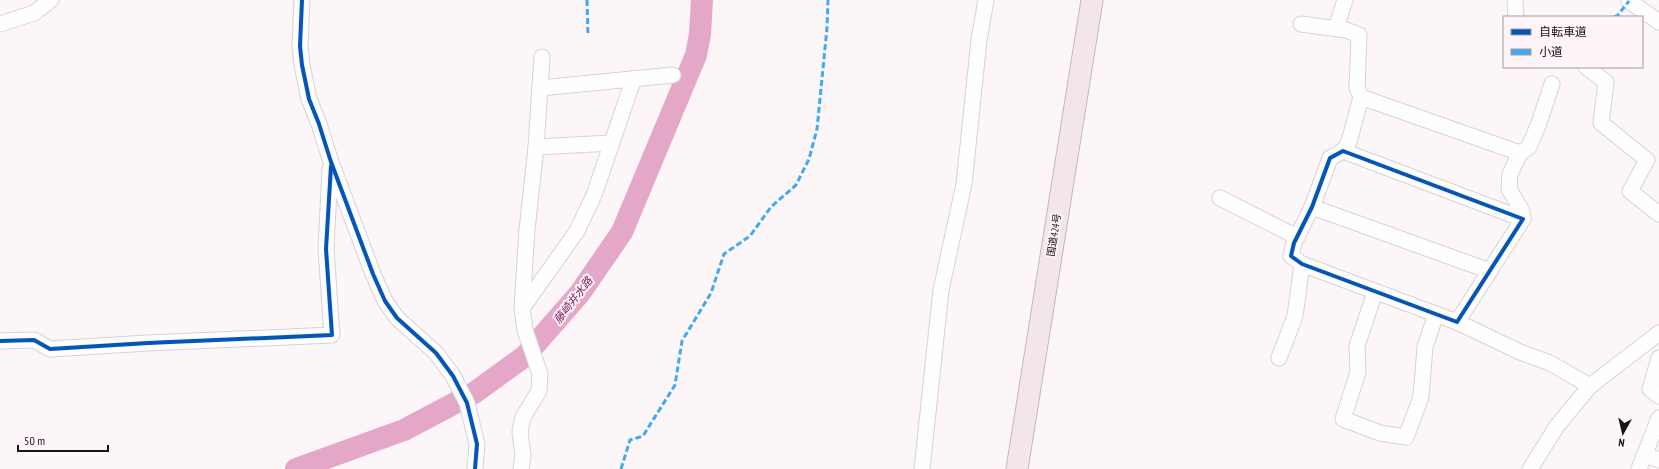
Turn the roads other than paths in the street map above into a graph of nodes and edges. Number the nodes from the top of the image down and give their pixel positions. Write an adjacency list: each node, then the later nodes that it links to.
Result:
1 (51, 0): 10 (street)
2 (302, 0): 24 (street)
3 (986, 0): 46 (street)
4 (1092, 0): 47 (highway, 国道424号)
5 (1346, 0): 12 (street)
6 (1515, 0): 8 (street)
7 (1629, 1): 9 (street)
8 (1516, 16)
9 (1659, 22)
10 (0, 24)
11 (1301, 24): 12 (street)
12 (1336, 28): 19 (street)
13 (542, 57): 18 (street)
14 (1587, 68): 27 (street)
15 (673, 74): 16 (street)
16 (634, 78): 18 (street); 20 (street)
17 (1552, 84): 23 (street)
18 (540, 88): 21 (street)
19 (1362, 97): 22 (street); 23 (street)
20 (612, 143): 21 (street); 33 (street)
21 (536, 147): 33 (street)
22 (1343, 151): 26 (street); 28 (street)
23 (1520, 153): 28 (street)
24 (331, 162): 37 (street); 44 (street)
25 (1220, 198): 29 (street)
26 (1312, 207): 29 (street); 31 (street)
27 (1659, 214)
28 (1523, 219): 31 (street)
29 (1297, 237): 30 (street)
30 (1302, 264): 32 (street); 38 (street)
31 (1490, 271): 35 (street)
32 (1375, 292): 34 (street); 34 (street)
33 (522, 308): 45 (street)
34 (1436, 314): 35 (street)
35 (1457, 322): 40 (street)
36 (1659, 333): 40 (street)
37 (0, 341)
38 (1279, 358)
39 (1659, 358): 41 (street)
40 (1590, 386): 48 (street)
41 (1659, 396)
42 (1659, 418): 43 (street)
43 (1652, 458): 49 (street)
44 (475, 469)
45 (521, 469)
46 (922, 469)
47 (1017, 469)
48 (1530, 469)
49 (1639, 469)

